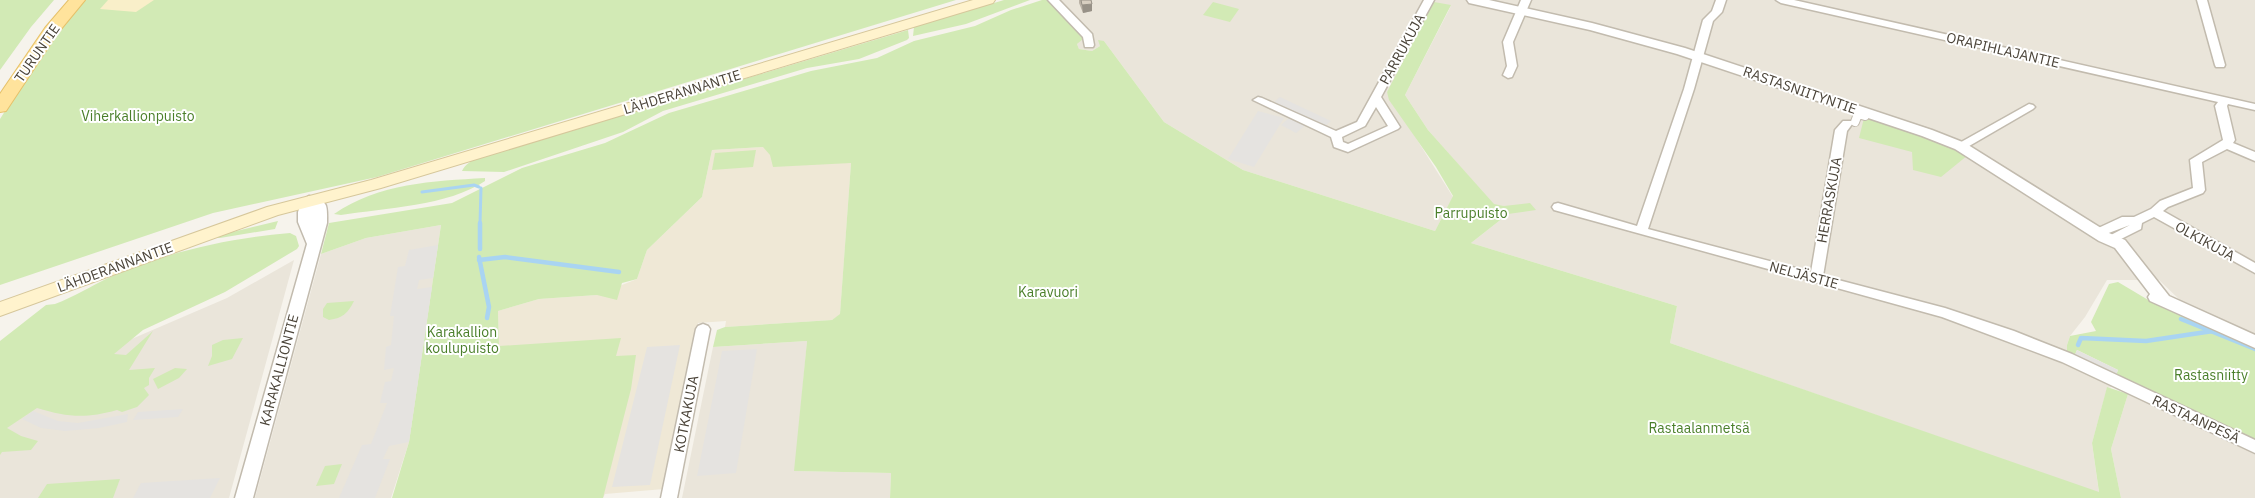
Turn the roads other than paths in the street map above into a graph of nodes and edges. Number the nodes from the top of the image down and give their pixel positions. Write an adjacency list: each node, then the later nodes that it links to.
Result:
1 (63, 0): 15 (main road, TURUNTIE)
2 (77, 0): 21 (main road, TURUNTIE)
3 (988, 0): 28 (main road, LÄHDERANNANTIE)
4 (1053, 0): 11 (street)
5 (1429, 0): 16 (street, PARRUKUJA)
6 (1473, 0): 10 (street, RASTASNIITYNTIE)
7 (1721, 0): 12 (street)
8 (1781, 0): 18 (street, ORAPIHLAJANTIE)
9 (2202, 0): 13 (street)
10 (1524, 5): 12 (street, RASTASNIITYNTIE); 14 (street)
11 (1090, 45)
12 (1698, 56): 26 (street, RASTASNIITYNTIE); 31 (street)
13 (2220, 65)
14 (1508, 75)
15 (0, 84)
16 (1376, 98): 24 (street, PARRUKUJA); 24 (street, PARRUKUJA)
17 (1258, 100): 24 (street, PARRUKUJA)
18 (2226, 100): 20 (street, ORAPIHLAJANTIE); 25 (street)
19 (2029, 107): 26 (street)
20 (2255, 107)
21 (0, 108)
22 (1865, 116): 23 (street)
23 (1853, 122): 34 (street, HERRASKUJA)
24 (1336, 135)
25 (2227, 144): 27 (street); 30 (street)
26 (1960, 146): 32 (street, RASTASNIITYNTIE)
27 (2255, 157)
28 (311, 205): 35 (main road, LÄHDERANNANTIE); 40 (street, KARAKALLIONTIE)
29 (1558, 207): 31 (street, NELJÄSTIE)
30 (2155, 212): 32 (street); 33 (street, OLKIKUJA)
31 (1641, 231): 34 (street, NELJÄSTIE)
32 (2105, 237): 37 (street, RASTASNIITYNTIE)
33 (2255, 269)
34 (1816, 279): 38 (street, NELJÄSTIE)
35 (0, 309)
36 (703, 329): 41 (street, KOTKAKUJA)
37 (2255, 342)
38 (2137, 392): 39 (street, RASTAANPESÄ)
39 (2255, 447)
40 (244, 498)
41 (669, 498)

